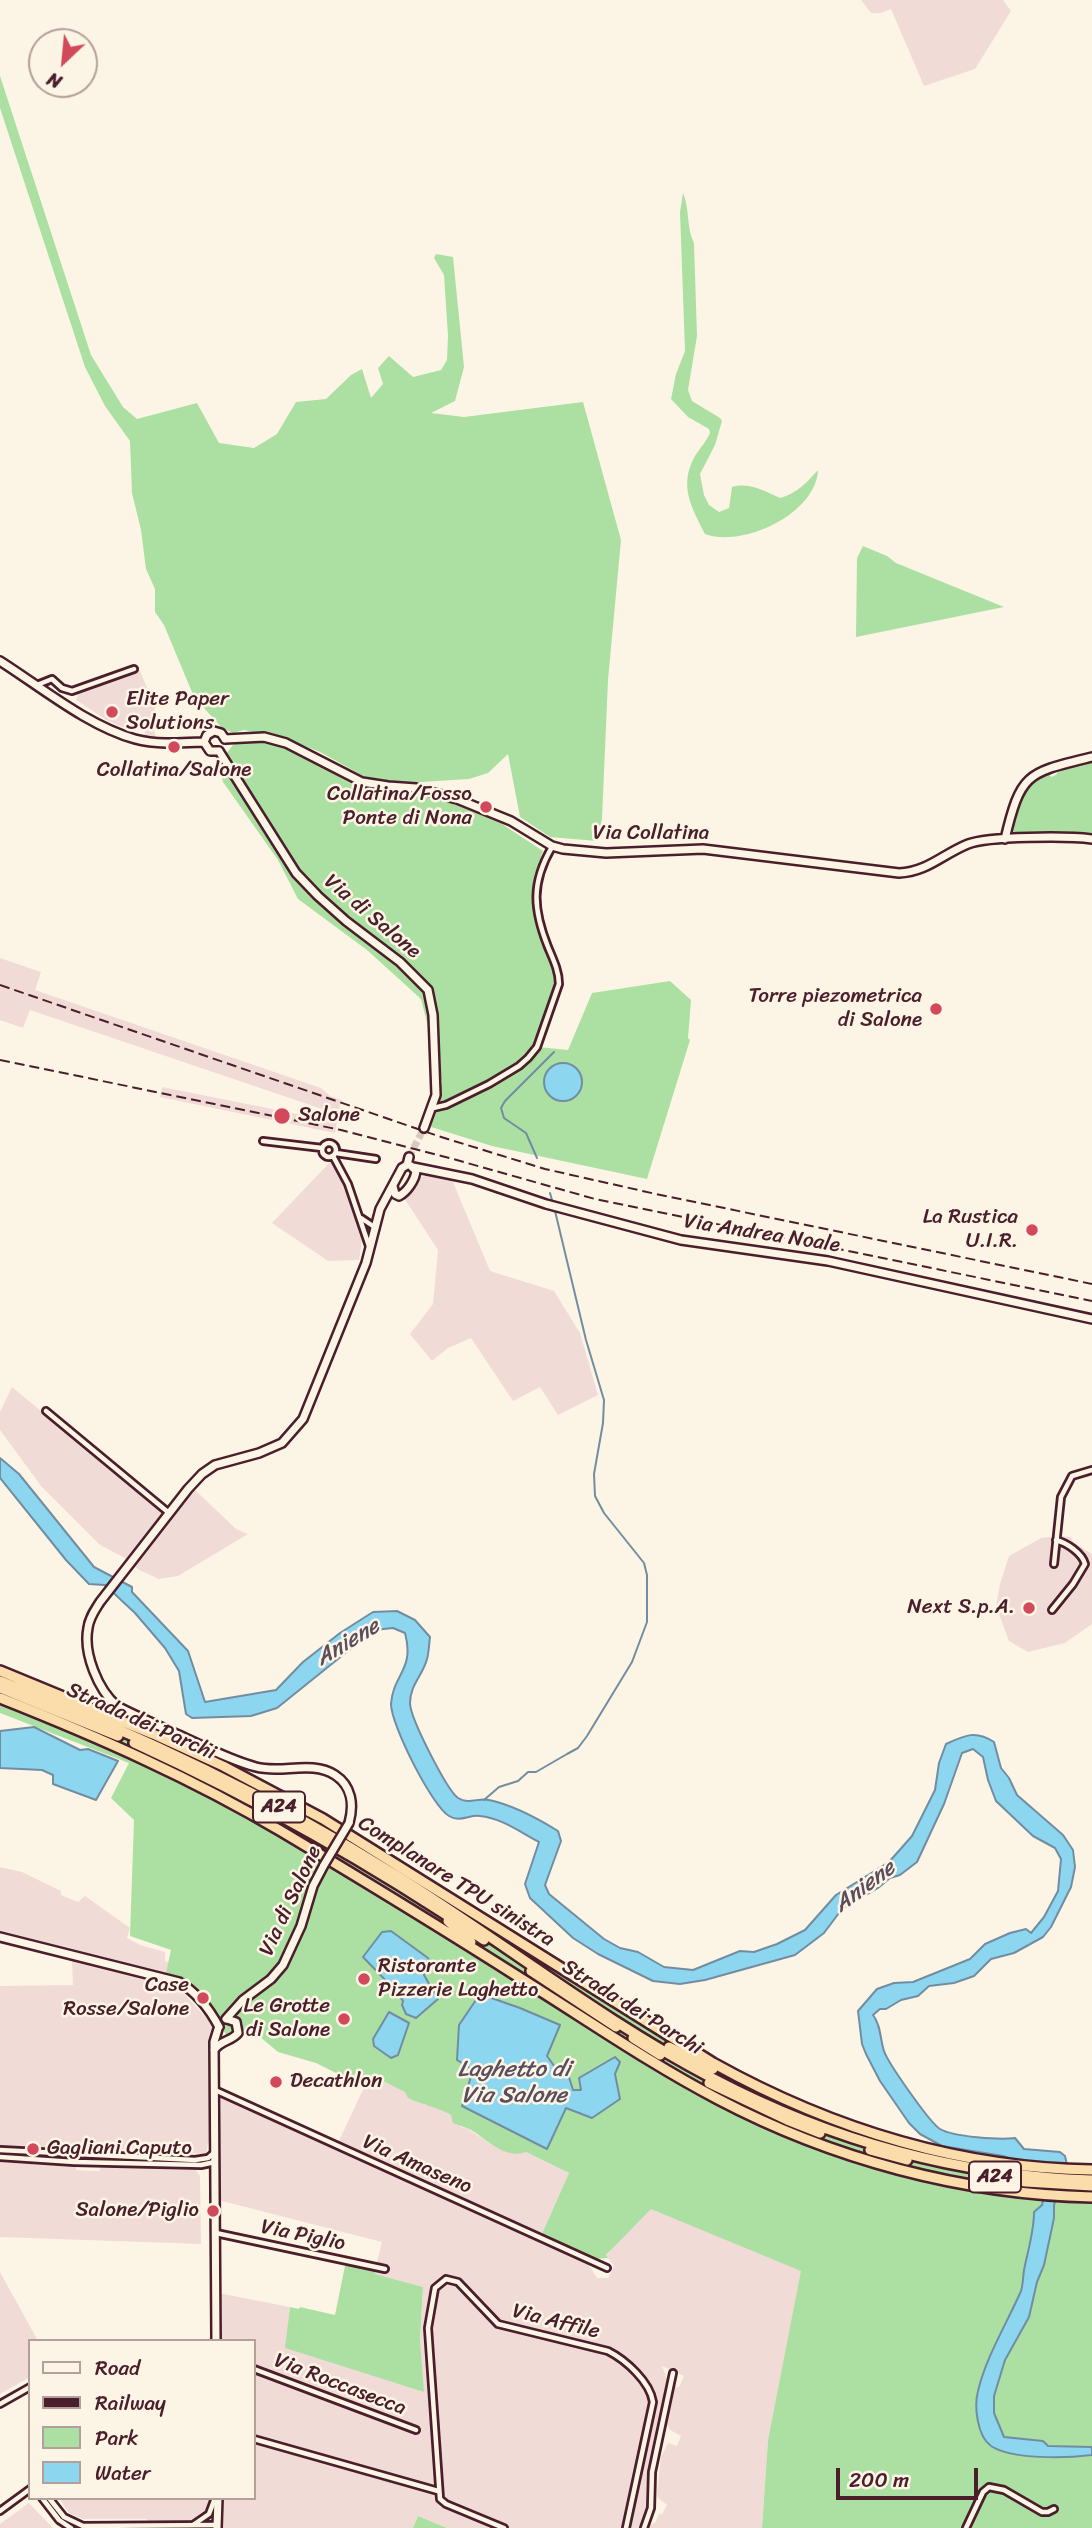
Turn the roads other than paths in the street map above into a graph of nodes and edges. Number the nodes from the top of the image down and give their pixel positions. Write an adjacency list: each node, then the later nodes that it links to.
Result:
1 (0, 661): 3 (street)
2 (134, 669): 3 (street)
3 (37, 685): 5 (street)
4 (225, 739): 5 (street); 6 (street); 10 (street, Via Collatina)
5 (204, 742): 6 (street)
6 (219, 751): 11 (street, Via di Salone)
7 (1092, 757): 8 (street)
8 (1005, 839): 9 (street, Via Collatina); 10 (street, Via Collatina)
9 (1092, 839)
10 (552, 846): 11 (street)
11 (433, 1108): 12 (street, Via di Salone)
12 (424, 1128)
13 (263, 1141): 14 (street)
14 (322, 1148): 15 (street); 15 (street)
15 (334, 1154): 16 (street); 22 (street)
16 (376, 1159)
17 (409, 1163): 18 (street, Via Andrea Noale); 19 (street); 20 (street)
18 (430, 1170): 19 (street); 25 (street, Via Andrea Noale)
19 (415, 1176): 21 (street)
20 (393, 1185): 21 (street); 23 (street)
21 (397, 1195): 23 (street)
22 (360, 1218): 23 (street); 23 (street); 24 (street)
23 (376, 1225): 24 (street)
24 (370, 1250): 28 (street)
25 (1092, 1319)
26 (46, 1411): 28 (street)
27 (1092, 1470): 29 (street)
28 (169, 1513): 42 (street, Via di Salone, bridge)
29 (1056, 1540): 30 (street); 31 (street)
30 (1054, 1564)
31 (1052, 1610)
32 (0, 1671): 48 (highway, Complanare TPU sinistra)
33 (0, 1681): 41 (highway, Strada dei Parchi / A24)
34 (0, 1688): 37 (highway, Strada dei Parchi / A24)
35 (0, 1698): 36 (highway)
36 (99, 1738): 37 (highway); 40 (highway)
37 (252, 1801): 38 (highway, Strada dei Parchi / A24)
38 (387, 1877): 40 (highway); 51 (highway, Strada dei Parchi / A24)
39 (0, 1937): 43 (street)
40 (505, 1968): 60 (highway)
41 (539, 1969): 48 (highway); 51 (highway, Strada dei Parchi / A24)
42 (240, 2005): 43 (street, Via di Salone); 44 (street)
43 (222, 2024): 44 (street); 45 (street); 46 (street)
44 (238, 2025): 45 (street)
45 (228, 2039): 46 (street)
46 (214, 2050): 47 (street)
47 (215, 2091): 50 (street); 62 (street, Via Amaseno)
48 (778, 2098): 51 (highway, Complanare TPU sinistra)
49 (0, 2150): 50 (street)
50 (215, 2151): 53 (street)
51 (915, 2155): 57 (highway, Complanare TPU sinistra); 57 (highway, Strada dei Parchi / A24)
52 (0, 2157): 54 (street)
53 (216, 2162): 54 (street); 56 (street)
54 (201, 2165): 56 (street)
55 (1092, 2170): 57 (highway, Complanare TPU sinistra)
56 (216, 2175): 61 (street)
57 (1078, 2178): 58 (highway, Strada dei Parchi / A24); 59 (highway, Strada dei Parchi / A24)
58 (1092, 2180)
59 (1092, 2186)
60 (1092, 2197)
61 (216, 2233): 63 (street, Via Piglio); 64 (street)
62 (607, 2268)
63 (385, 2269)
64 (216, 2339)
65 (256, 2370): 69 (street, Via Roccasecca)
66 (673, 2373): 84 (street)
67 (28, 2388): 68 (street)
68 (0, 2404)
69 (416, 2430)
70 (256, 2441): 71 (street)
71 (439, 2492): 82 (street); 83 (street, Via Affile)
72 (28, 2493): 78 (street)
73 (44, 2500): 81 (street)
74 (51, 2500): 79 (street)
75 (215, 2500): 79 (street)
76 (216, 2500): 80 (street)
77 (1054, 2509): 85 (street)
78 (0, 2511)
79 (193, 2525): 80 (street)
80 (217, 2527)
81 (71, 2528)
82 (503, 2528)
83 (626, 2528)
84 (644, 2528)
85 (966, 2528)

